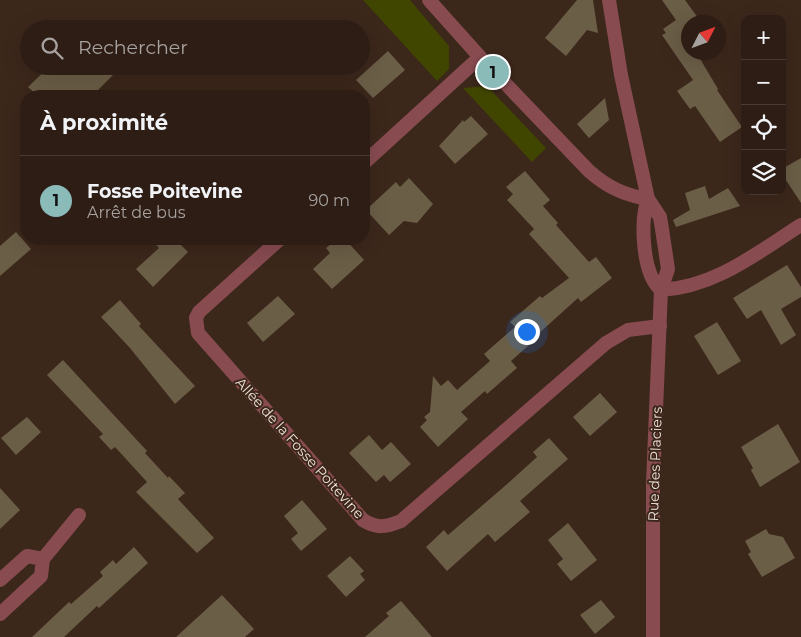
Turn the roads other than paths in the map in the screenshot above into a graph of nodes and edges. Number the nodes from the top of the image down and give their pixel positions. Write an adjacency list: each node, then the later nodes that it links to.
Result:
1 (430, 0): 3 (street)
2 (609, 0): 5 (street, Rue des Placiers)
3 (480, 57): 4 (street); 5 (street)
4 (370, 158)
5 (648, 199): 8 (street, Rue des Placiers); 8 (street, Rue des Placiers)
6 (801, 225): 8 (street)
7 (273, 245): 9 (street, Allée de la Fosse Poitevine)
8 (661, 290): 9 (street, Rue des Placiers)
9 (660, 326): 14 (street, Rue des Placiers)
10 (79, 515): 11 (street)
11 (43, 559): 12 (street); 13 (street)
12 (0, 580)
13 (0, 614)
14 (653, 637)

